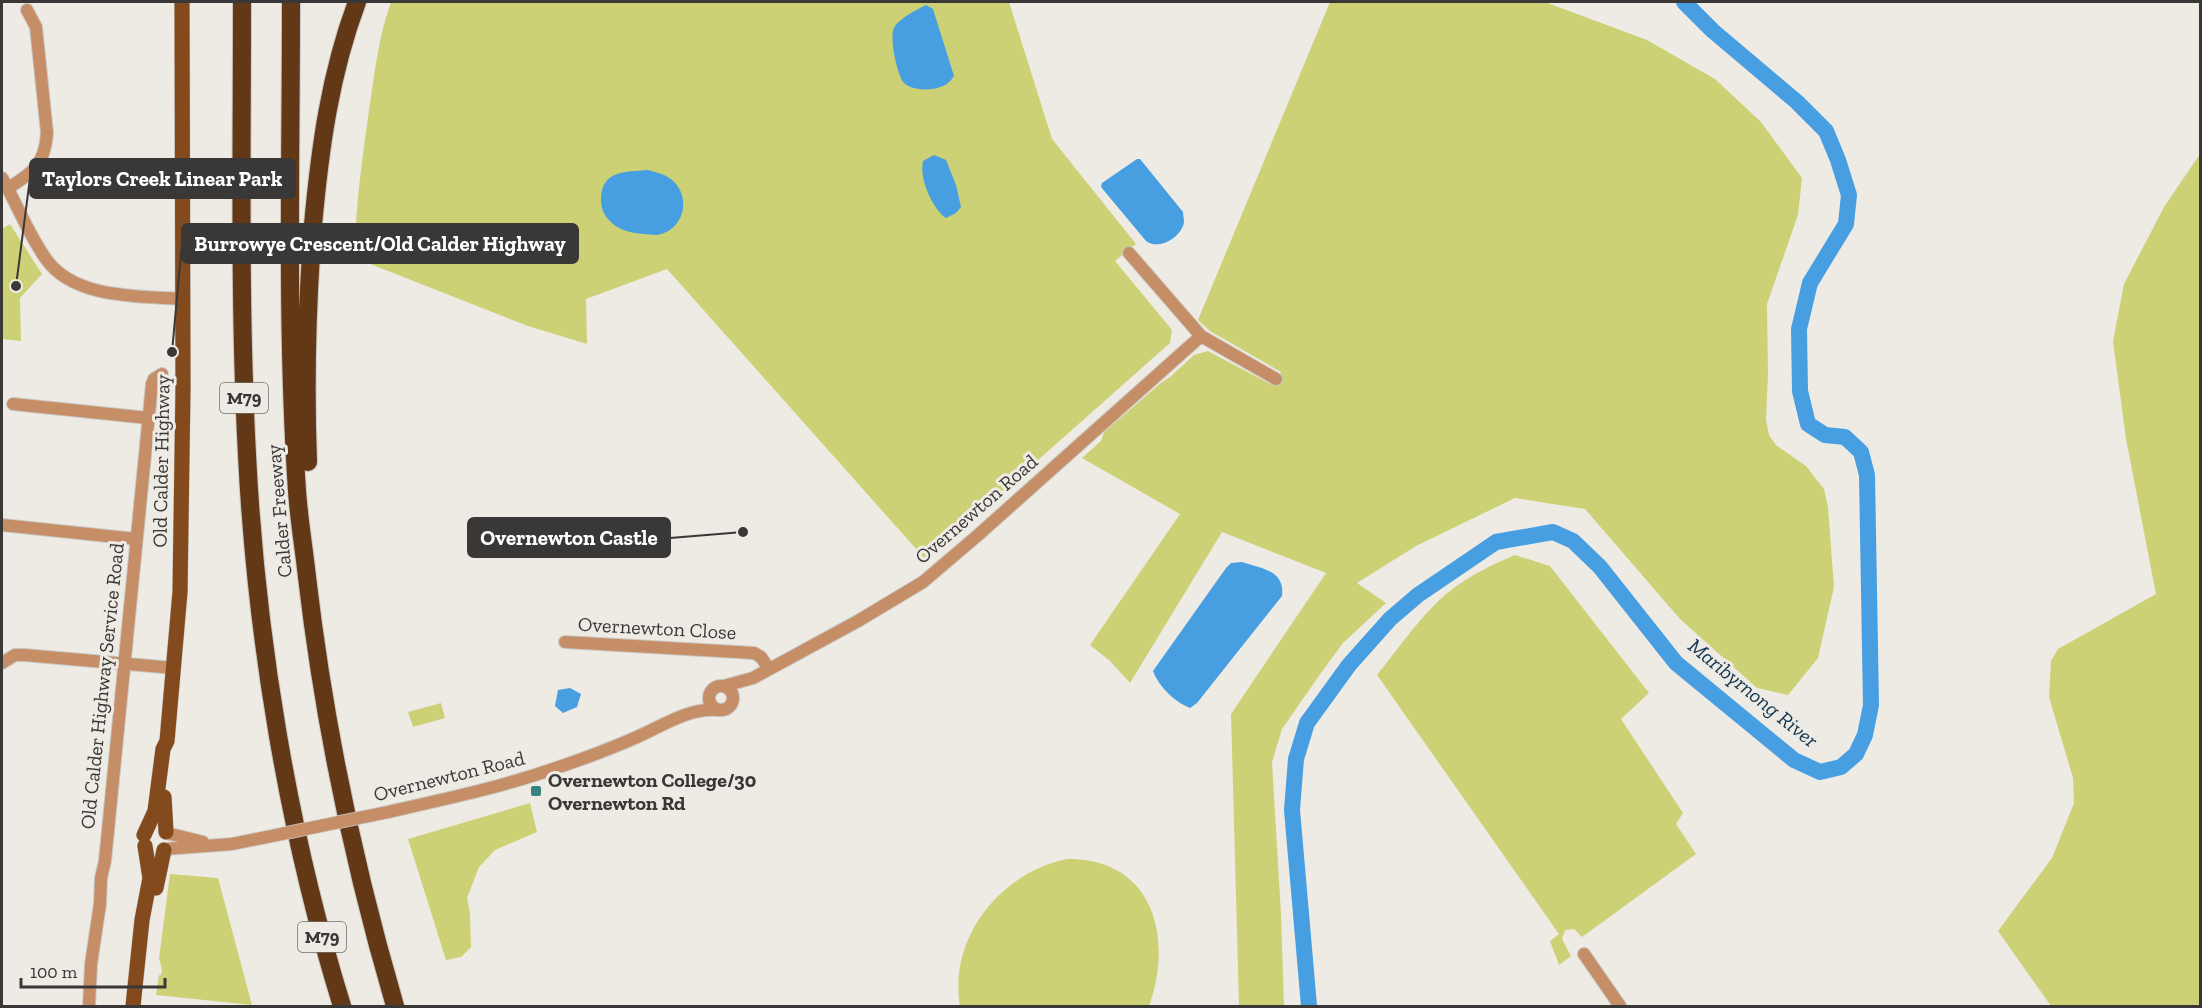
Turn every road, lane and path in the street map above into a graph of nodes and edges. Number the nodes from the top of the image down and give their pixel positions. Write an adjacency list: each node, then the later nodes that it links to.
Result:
1 (182, 2): 8 (main road, Old Calder Highway)
2 (242, 2): 36 (highway, Calder Freeway / M79)
3 (291, 2): 24 (highway, Calder Freeway / M79)
4 (357, 2): 24 (highway)
5 (27, 10): 6 (street)
6 (5, 183): 8 (street)
7 (1129, 253): 9 (street)
8 (183, 299): 19 (main road, Old Calder Highway)
9 (1201, 336): 11 (street); 20 (street, Overnewton Road)
10 (162, 374): 13 (street, Old Calder Highway Service Road)
11 (1276, 379)
12 (13, 404): 13 (street)
13 (148, 418): 15 (street, Old Calder Highway Service Road)
14 (2, 525): 15 (street)
15 (136, 539): 18 (street, Old Calder Highway Service Road)
16 (565, 642): 20 (street, Overnewton Close)
17 (2, 663): 18 (street)
18 (123, 663): 19 (street); 33 (street, Old Calder Highway Service Road)
19 (174, 668): 27 (main road, Old Calder Highway)
20 (761, 673): 21 (street, Overnewton Road); 23 (street, Overnewton Road)
21 (724, 686): 22 (street); 23 (street)
22 (710, 695): 25 (street); 26 (street, Overnewton Road)
23 (733, 699): 25 (street)
24 (326, 705): 37 (highway, Calder Freeway / M79)
25 (718, 710): 26 (street, Overnewton Road)
26 (682, 716): 30 (street, Overnewton Road, bridge)
27 (167, 741): 28 (main road, Old Calder Highway); 29 (main road, Old Calder Highway)
28 (166, 832): 29 (main road); 30 (street, Overnewton Road); 31 (main road)
29 (145, 840): 31 (main road); 34 (main road)
30 (216, 844): 31 (street, Overnewton Road)
31 (164, 849): 35 (main road)
32 (1584, 954): 38 (street)
33 (89, 1006)
34 (133, 1006)
35 (143, 1006)
36 (342, 1006)
37 (395, 1006)
38 (1620, 1006)

